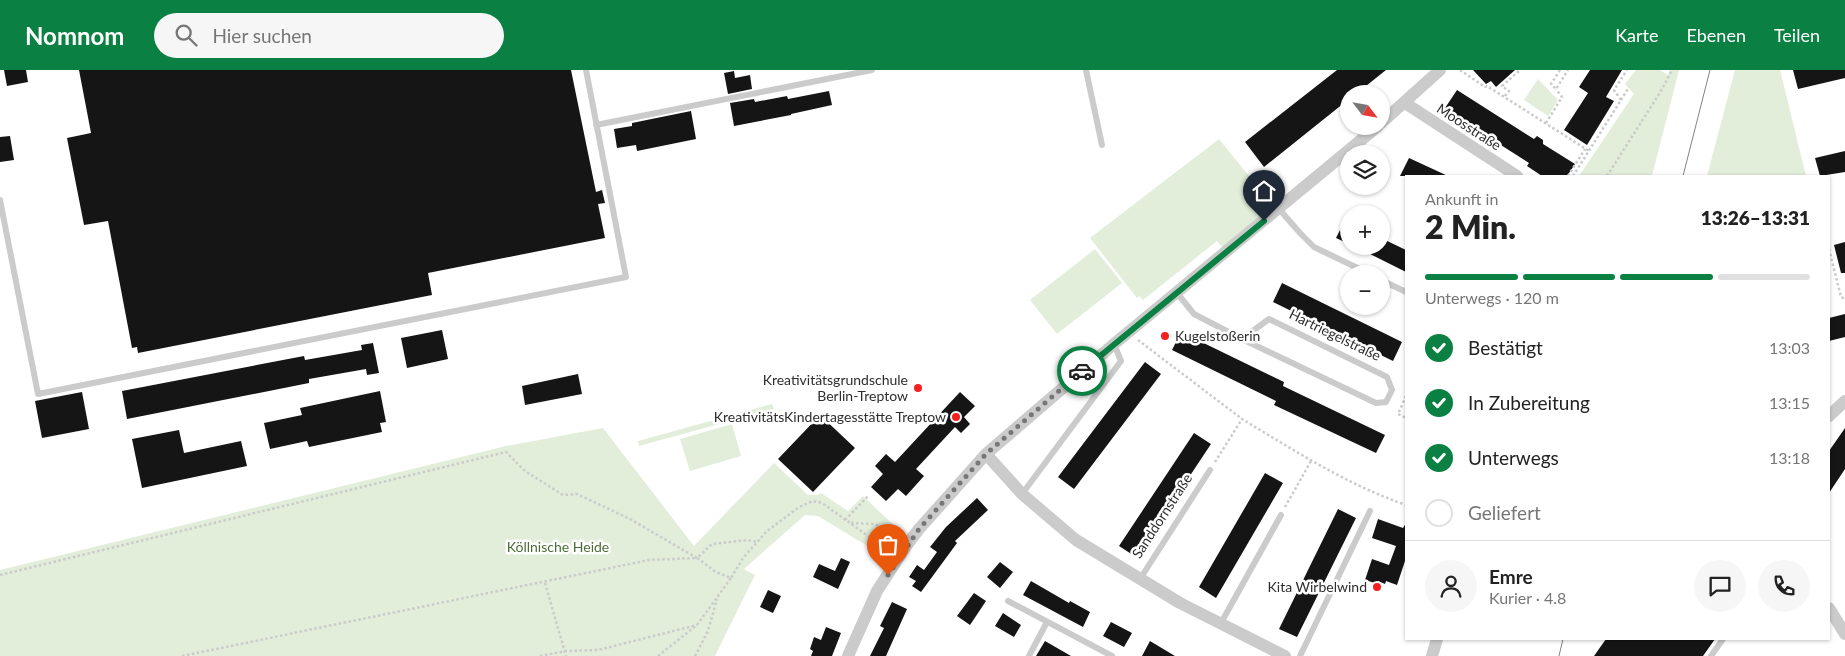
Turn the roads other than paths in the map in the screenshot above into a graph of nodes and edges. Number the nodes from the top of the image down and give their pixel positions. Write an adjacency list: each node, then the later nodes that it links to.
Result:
1 (586, 70): 7 (lane)
2 (872, 70): 7 (lane)
3 (1086, 70): 9 (lane)
4 (1440, 70): 5 (street)
5 (1405, 103): 6 (street); 10 (street, Moosstraße)
6 (1390, 116)
7 (596, 125): 11 (lane)
8 (1367, 135): 12 (street)
9 (1102, 145)
10 (1515, 175)
11 (0, 200)
12 (1279, 209): 13 (lane); 16 (street)
13 (1352, 265)
14 (1390, 284): 15 (lane)
15 (1405, 292)
16 (1177, 293): 17 (lane, Hartriegelstraße); 18 (street)
17 (1242, 339): 17 (lane, Hartriegelstraße)
18 (1114, 344): 21 (street); 23 (lane)
19 (1845, 401): 20 (street)
20 (1830, 415)
21 (986, 454): 23 (street, Sanddornstraße); 34 (street)
22 (1210, 470): 26 (lane, Sanddornstraße)
23 (1022, 494): 26 (street, Sanddornstraße)
24 (1370, 511): 38 (lane)
25 (1281, 515): 30 (lane)
26 (1140, 579): 30 (street, Sanddornstraße)
27 (1008, 601): 29 (lane)
28 (1830, 610): 31 (street)
29 (1047, 622): 35 (lane); 36 (lane)
30 (1221, 623): 37 (street, Sanddornstraße)
31 (1845, 634)
32 (1437, 640): 39 (street)
33 (1722, 640): 40 (lane)
34 (848, 656)
35 (1029, 656)
36 (1112, 656)
37 (1285, 656)
38 (1300, 656)
39 (1432, 656)
40 (1711, 656)

